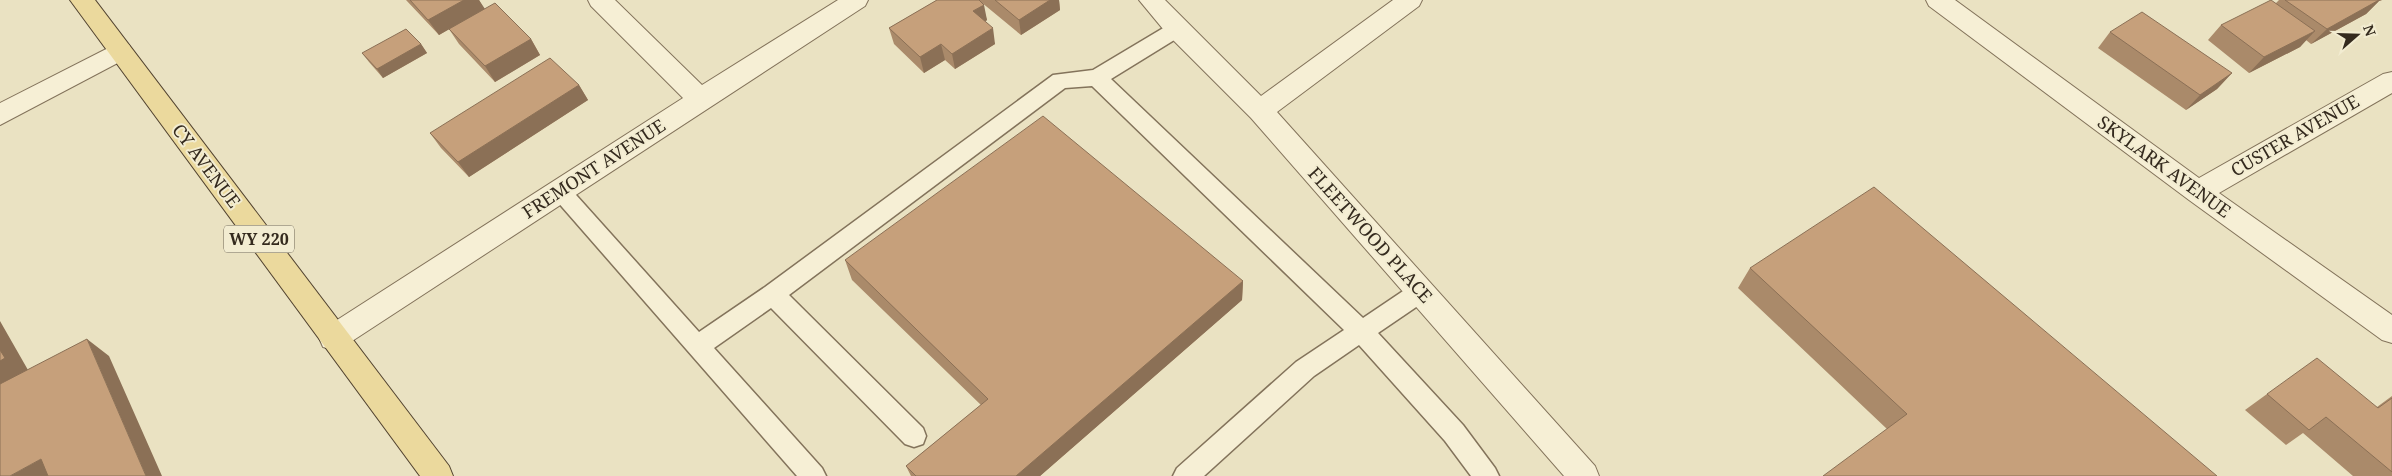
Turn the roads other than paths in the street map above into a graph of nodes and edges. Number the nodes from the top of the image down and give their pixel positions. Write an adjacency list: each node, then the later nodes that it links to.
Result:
1 (82, 0): 8 (main road, CY AVENUE / WY 220)
2 (600, 0): 11 (street)
3 (856, 0): 11 (street, FREMONT AVENUE)
4 (1151, 0): 7 (street, FLEETWOOD PLACE)
5 (1410, 0): 12 (street)
6 (1938, 0): 15 (street, SKYLARK AVENUE)
7 (1178, 29): 9 (lane); 12 (street, FLEETWOOD PLACE)
8 (120, 51): 13 (street); 20 (main road, CY AVENUE / WY 220)
9 (1097, 78): 17 (lane); 19 (lane)
10 (2392, 81): 15 (street, CUSTER AVENUE)
11 (700, 99): 14 (street, FREMONT AVENUE)
12 (1260, 111): 16 (street, FLEETWOOD PLACE)
13 (0, 115)
14 (560, 192): 20 (street, FREMONT AVENUE); 21 (lane)
15 (2198, 192): 18 (street, SKYLARK AVENUE)
16 (1420, 292): 19 (lane); 27 (street, FLEETWOOD PLACE)
17 (772, 294): 21 (lane); 22 (lane)
18 (2392, 331)
19 (1362, 332): 25 (lane); 26 (lane)
20 (333, 338): 23 (main road, CY AVENUE / WY 220)
21 (697, 346): 24 (lane)
22 (914, 436)
23 (438, 476)
24 (814, 476)
25 (1186, 476)
26 (1486, 476)
27 (1584, 476)

